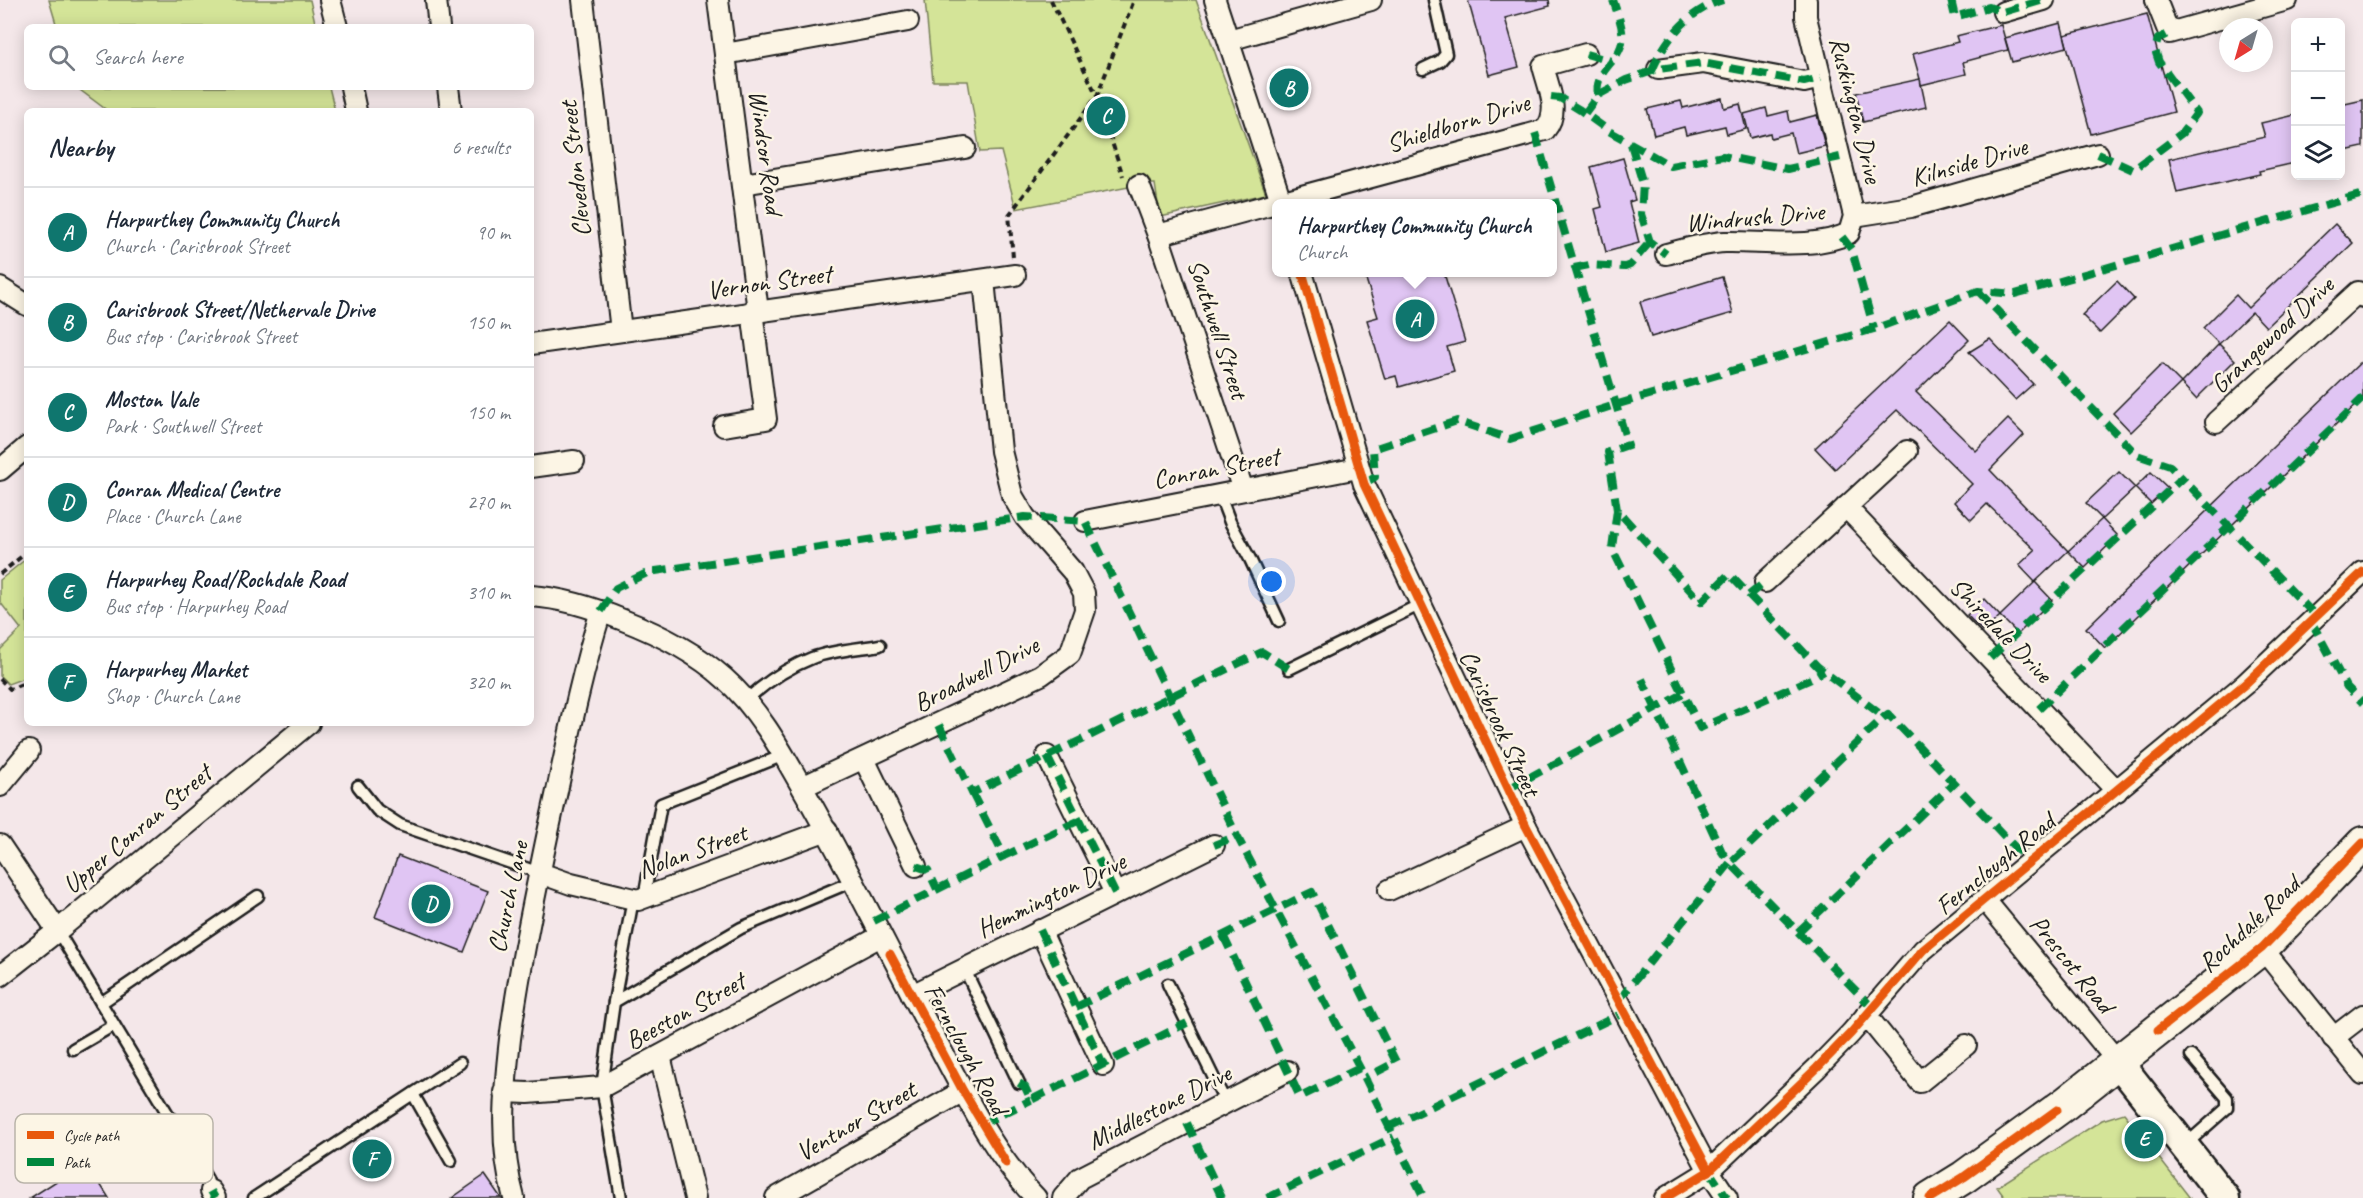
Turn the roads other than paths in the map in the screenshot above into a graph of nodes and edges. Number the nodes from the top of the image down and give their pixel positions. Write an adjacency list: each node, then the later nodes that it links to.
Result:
1 (330, 0): 14 (street)
2 (436, 0): 15 (street)
3 (583, 0): 43 (street, Clevedon Street)
4 (718, 0): 17 (street, Windsor Road)
5 (1215, 0): 16 (street)
6 (1371, 0): 16 (street)
7 (1434, 0): 19 (lane)
8 (1806, 0): 21 (street, Ruskington Drive)
9 (2044, 0): 12 (street)
10 (2156, 0): 11 (street)
11 (2287, 0)
12 (2003, 12)
13 (908, 21): 17 (street)
14 (336, 24)
15 (439, 24)
16 (1229, 40): 30 (street)
17 (725, 54): 28 (street, Windsor Road)
18 (1586, 54): 31 (street, Shieldborn Drive)
19 (1423, 69)
20 (1659, 69): 21 (street)
21 (1821, 78): 33 (street, Ruskington Drive)
22 (352, 90): 24 (street)
23 (448, 90): 25 (street)
24 (355, 108)
25 (451, 108)
26 (964, 148): 28 (street)
27 (2098, 154): 33 (street, Kilnside Drive)
28 (743, 184): 42 (street, Windsor Road)
29 (1139, 185): 34 (street, Southwell Street)
30 (1281, 199)
31 (1293, 199)
32 (1272, 205): 34 (street)
33 (1851, 224): 35 (street, Windrush Drive)
34 (1158, 235): 53 (street, Southwell Street)
35 (1665, 254)
36 (1015, 275): 38 (street, Vernon Street)
37 (1303, 277): 51 (street, Carisbrook Street)
38 (984, 280): 42 (street, Vernon Street); 70 (street, Broadwell Drive)
39 (0, 288): 41 (street)
40 (2363, 297): 45 (street, Grangewood Drive)
41 (24, 303)
42 (755, 311): 43 (street, Vernon Street); 46 (street, Windsor Road)
43 (621, 331): 44 (street, Vernon Street)
44 (534, 344)
45 (2216, 422)
46 (724, 426)
47 (24, 450): 52 (street)
48 (1907, 451): 55 (street)
49 (574, 461): 50 (street)
50 (534, 467)
51 (1358, 468): 53 (street, Conran Street); 60 (street, Carisbrook Street)
52 (0, 470)
53 (1243, 490): 54 (street, Conran Street)
54 (1220, 496): 56 (street, Conran Street); 62 (lane)
55 (1846, 507): 58 (street); 74 (street, Shiredale Drive)
56 (1085, 521)
57 (2363, 572): 74 (street, Fernclough Road)
58 (1765, 582)
59 (534, 596): 61 (street)
60 (1421, 604): 64 (lane); 75 (street, Carisbrook Street)
61 (601, 611): 65 (street, Fernclough Road); 81 (street, Church Lane)
62 (1279, 621)
63 (880, 645): 65 (lane)
64 (1289, 669)
65 (745, 701): 68 (street, Fernclough Road)
66 (305, 726): 88 (street, Upper Conran Street)
67 (29, 751): 71 (street)
68 (784, 755): 73 (street, Fernclough Road); 86 (lane)
69 (1047, 756): 84 (street)
70 (864, 759): 73 (street, Broadwell Drive); 80 (street)
71 (0, 786)
72 (358, 786): 81 (lane)
73 (802, 787): 76 (street, Fernclough Road)
74 (2117, 791): 87 (street, Fernclough Road)
75 (1526, 826): 83 (street); 120 (street, Carisbrook Street)
76 (827, 830): 82 (street, Fernclough Road); 86 (street, Nolan Street)
77 (2363, 843): 91 (main road, Rochdale Road)
78 (0, 845): 88 (street)
79 (1214, 845): 84 (street, Hemmington Drive)
80 (916, 866)
81 (540, 873): 86 (street, Nolan Street); 114 (street, Church Lane)
82 (853, 881): 90 (street, Fernclough Road); 96 (lane)
83 (1389, 890)
84 (1115, 893): 89 (street, Hemmington Drive)
85 (258, 896): 97 (lane)
86 (638, 898): 96 (lane)
87 (1985, 900): 98 (street, Fernclough Road); 106 (street, Prescot Road)
88 (57, 930): 93 (street, Upper Conran Street); 97 (lane)
89 (1040, 930): 92 (street, Hemmington Drive); 108 (street)
90 (881, 936): 95 (street, Fernclough Road); 104 (street, Beeston Street)
91 (2262, 948): 101 (street); 106 (main road, Rochdale Road)
92 (964, 968): 95 (street, Hemmington Drive); 111 (lane)
93 (0, 976)
94 (1168, 984): 116 (lane)
95 (912, 995): 113 (street, Fernclough Road)
96 (614, 1002): 112 (lane)
97 (101, 1003): 100 (lane)
98 (1866, 1016): 102 (street); 120 (street, Fernclough Road)
99 (2363, 1016): 101 (street)
100 (114, 1025): 103 (lane); 117 (lane)
101 (2333, 1038): 110 (street)
102 (1966, 1046)
103 (73, 1049)
104 (660, 1056): 112 (street, Beeston Street); 124 (street)
105 (2192, 1056): 118 (lane)
106 (2118, 1062): 118 (street); 130 (main road, Rochdale Road)
107 (460, 1063): 115 (lane)
108 (1103, 1065)
109 (1287, 1071): 116 (street, Middlestone Drive)
110 (2363, 1074)
111 (1019, 1083)
112 (602, 1087): 114 (street, Beeston Street); 123 (lane)
113 (963, 1091): 125 (street, Ventnor Street); 126 (street, Fernclough Road)
114 (504, 1092): 122 (street, Church Lane)
115 (413, 1094): 119 (lane); 121 (lane)
116 (1226, 1103): 127 (street, Middlestone Drive)
117 (168, 1114)
118 (2184, 1146): 131 (street)
119 (451, 1161)
120 (1709, 1171): 128 (street, Fernclough Road); 129 (street, Carisbrook Street)
121 (254, 1198)
122 (514, 1198)
123 (621, 1198)
124 (695, 1198)
125 (776, 1198)
126 (1036, 1198)
127 (1063, 1198)
128 (1665, 1198)
129 (1727, 1198)
130 (1930, 1198)
131 (2225, 1198)

